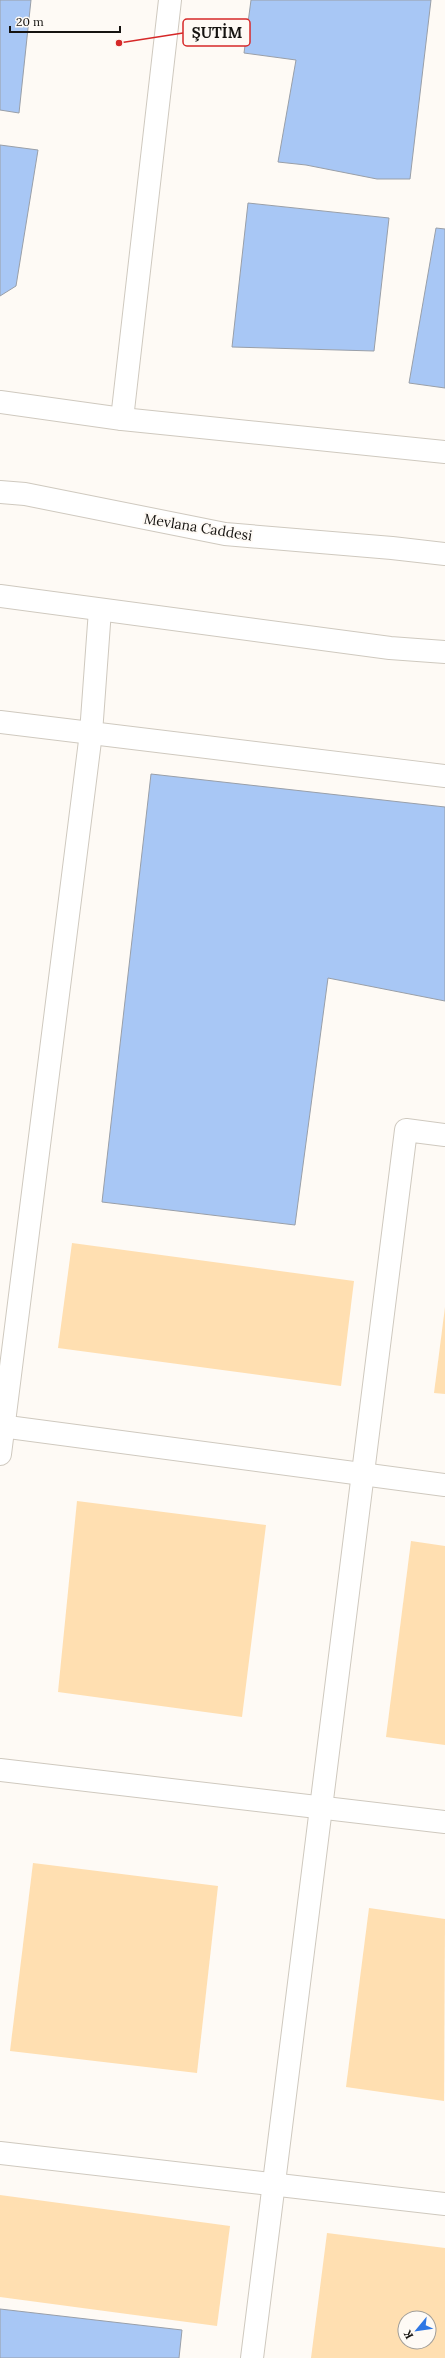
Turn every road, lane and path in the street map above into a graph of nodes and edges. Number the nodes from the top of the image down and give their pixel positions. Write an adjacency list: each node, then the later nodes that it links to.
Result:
1 (170, 0): 3 (street)
2 (0, 402): 3 (street)
3 (122, 419): 4 (street)
4 (445, 452)
5 (0, 492): 6 (street, Mevlana Caddesi)
6 (445, 554)
7 (0, 596): 8 (street)
8 (100, 610): 9 (street); 11 (street)
9 (445, 652)
10 (0, 722): 11 (street)
11 (91, 733): 12 (street); 14 (street)
12 (445, 776)
13 (445, 1135): 16 (street)
14 (2, 1427): 15 (street); 16 (street)
15 (0, 1454)
16 (362, 1474): 17 (street); 19 (street)
17 (445, 1485)
18 (0, 1770): 19 (street)
19 (320, 1808): 20 (street); 22 (street)
20 (445, 1822)
21 (0, 2153): 22 (street)
22 (274, 2184): 23 (street); 24 (street)
23 (445, 2204)
24 (252, 2358)

